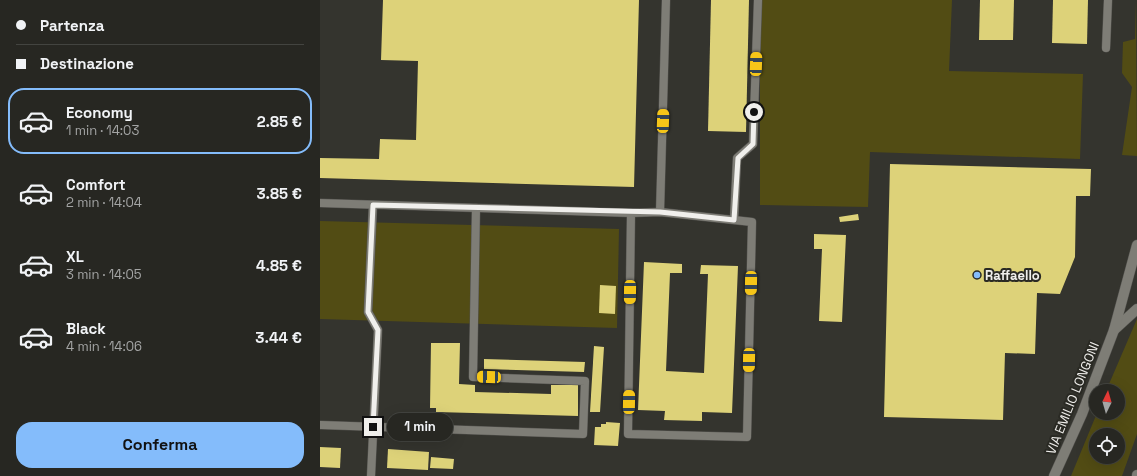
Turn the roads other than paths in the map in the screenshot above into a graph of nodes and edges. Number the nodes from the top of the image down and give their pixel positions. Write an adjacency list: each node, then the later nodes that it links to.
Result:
1 (666, 0): 8 (lane)
2 (758, 0): 10 (lane)
3 (1108, 0): 4 (lane)
4 (1106, 48)
5 (320, 203): 6 (lane)
6 (373, 205): 7 (lane); 15 (lane)
7 (476, 208): 9 (lane); 15 (lane)
8 (660, 212): 9 (lane); 10 (lane)
9 (631, 213): 10 (lane)
10 (734, 220)
11 (1137, 245): 13 (main road, VIA EMILIO LONGONI)
12 (1137, 309): 13 (main road, VIA EMILIO LONGONI)
13 (1114, 330): 17 (main road, VIA EMILIO LONGONI)
14 (321, 425): 15 (lane)
15 (373, 427): 16 (lane)
16 (371, 476)
17 (1054, 476)

